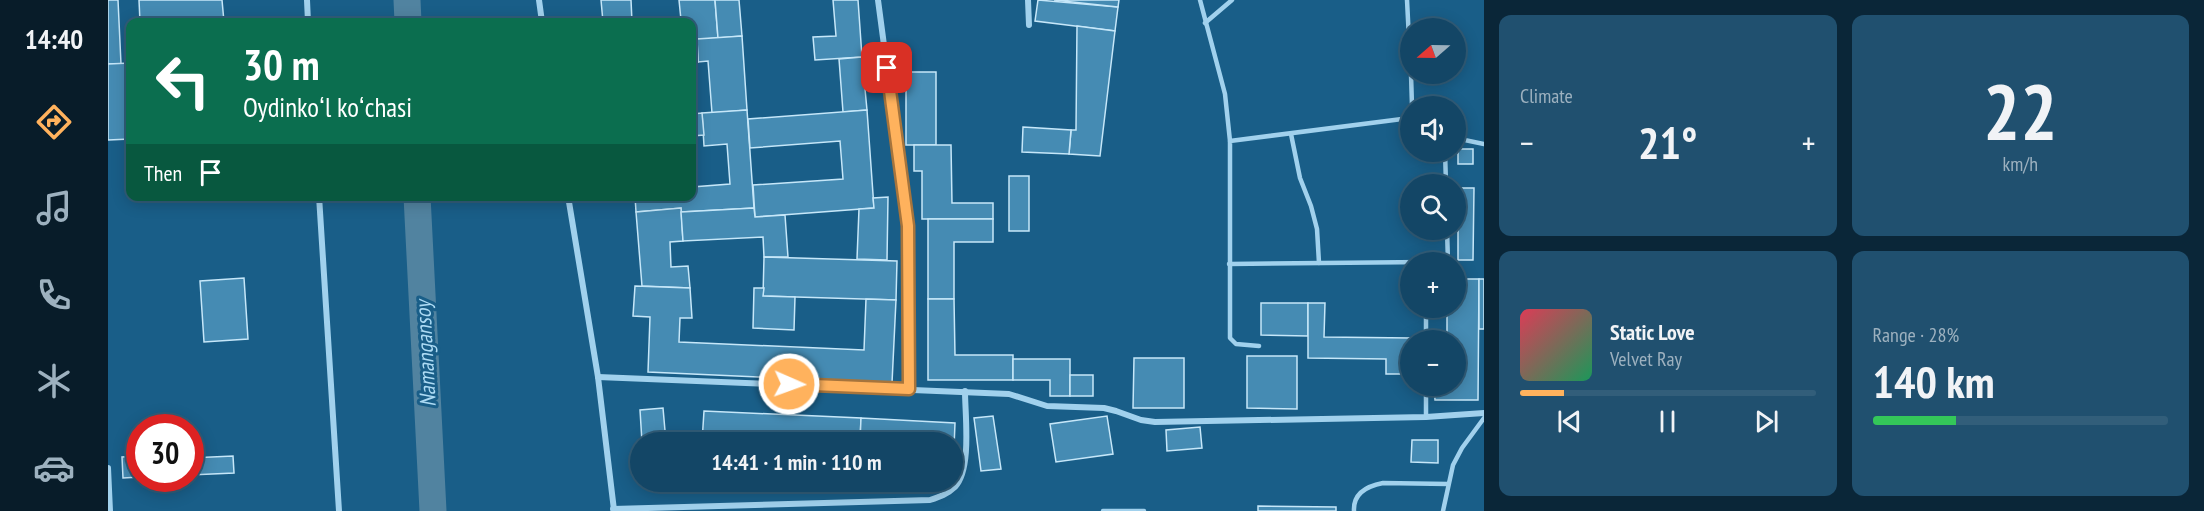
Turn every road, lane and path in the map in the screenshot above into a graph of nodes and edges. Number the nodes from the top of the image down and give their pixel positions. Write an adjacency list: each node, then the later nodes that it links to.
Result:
1 (307, 0): 8 (street)
2 (539, 0): 9 (street)
3 (878, 0): 25 (street)
4 (1028, 0): 12 (street)
5 (1200, 0): 11 (lane)
6 (1232, 0): 11 (lane)
7 (1407, 0): 10 (lane)
8 (308, 18)
9 (541, 18)
10 (1408, 18)
11 (1205, 23): 16 (lane)
12 (1029, 25)
13 (1400, 119): 14 (lane)
14 (1291, 134): 16 (lane); 21 (lane)
15 (1466, 140): 17 (lane)
16 (1230, 141): 22 (lane)
17 (1484, 144)
18 (319, 201): 35 (street)
19 (569, 201): 24 (street)
20 (1400, 262): 21 (lane)
21 (1319, 263): 22 (lane)
22 (1229, 264): 23 (lane)
23 (1259, 346)
24 (598, 377): 25 (street); 33 (street)
25 (909, 389): 26 (street)
26 (965, 391): 29 (street); 33 (street)
27 (1426, 396): 29 (lane)
28 (1484, 412): 29 (street)
29 (1426, 417)
30 (1484, 418): 32 (lane)
31 (108, 468): 34 (street)
32 (1448, 484): 39 (lane); 40 (lane)
33 (614, 510)
34 (110, 511)
35 (339, 511)
36 (1103, 511): 37 (lane)
37 (1125, 511): 38 (lane)
38 (1144, 511)
39 (1353, 511)
40 (1443, 511)

